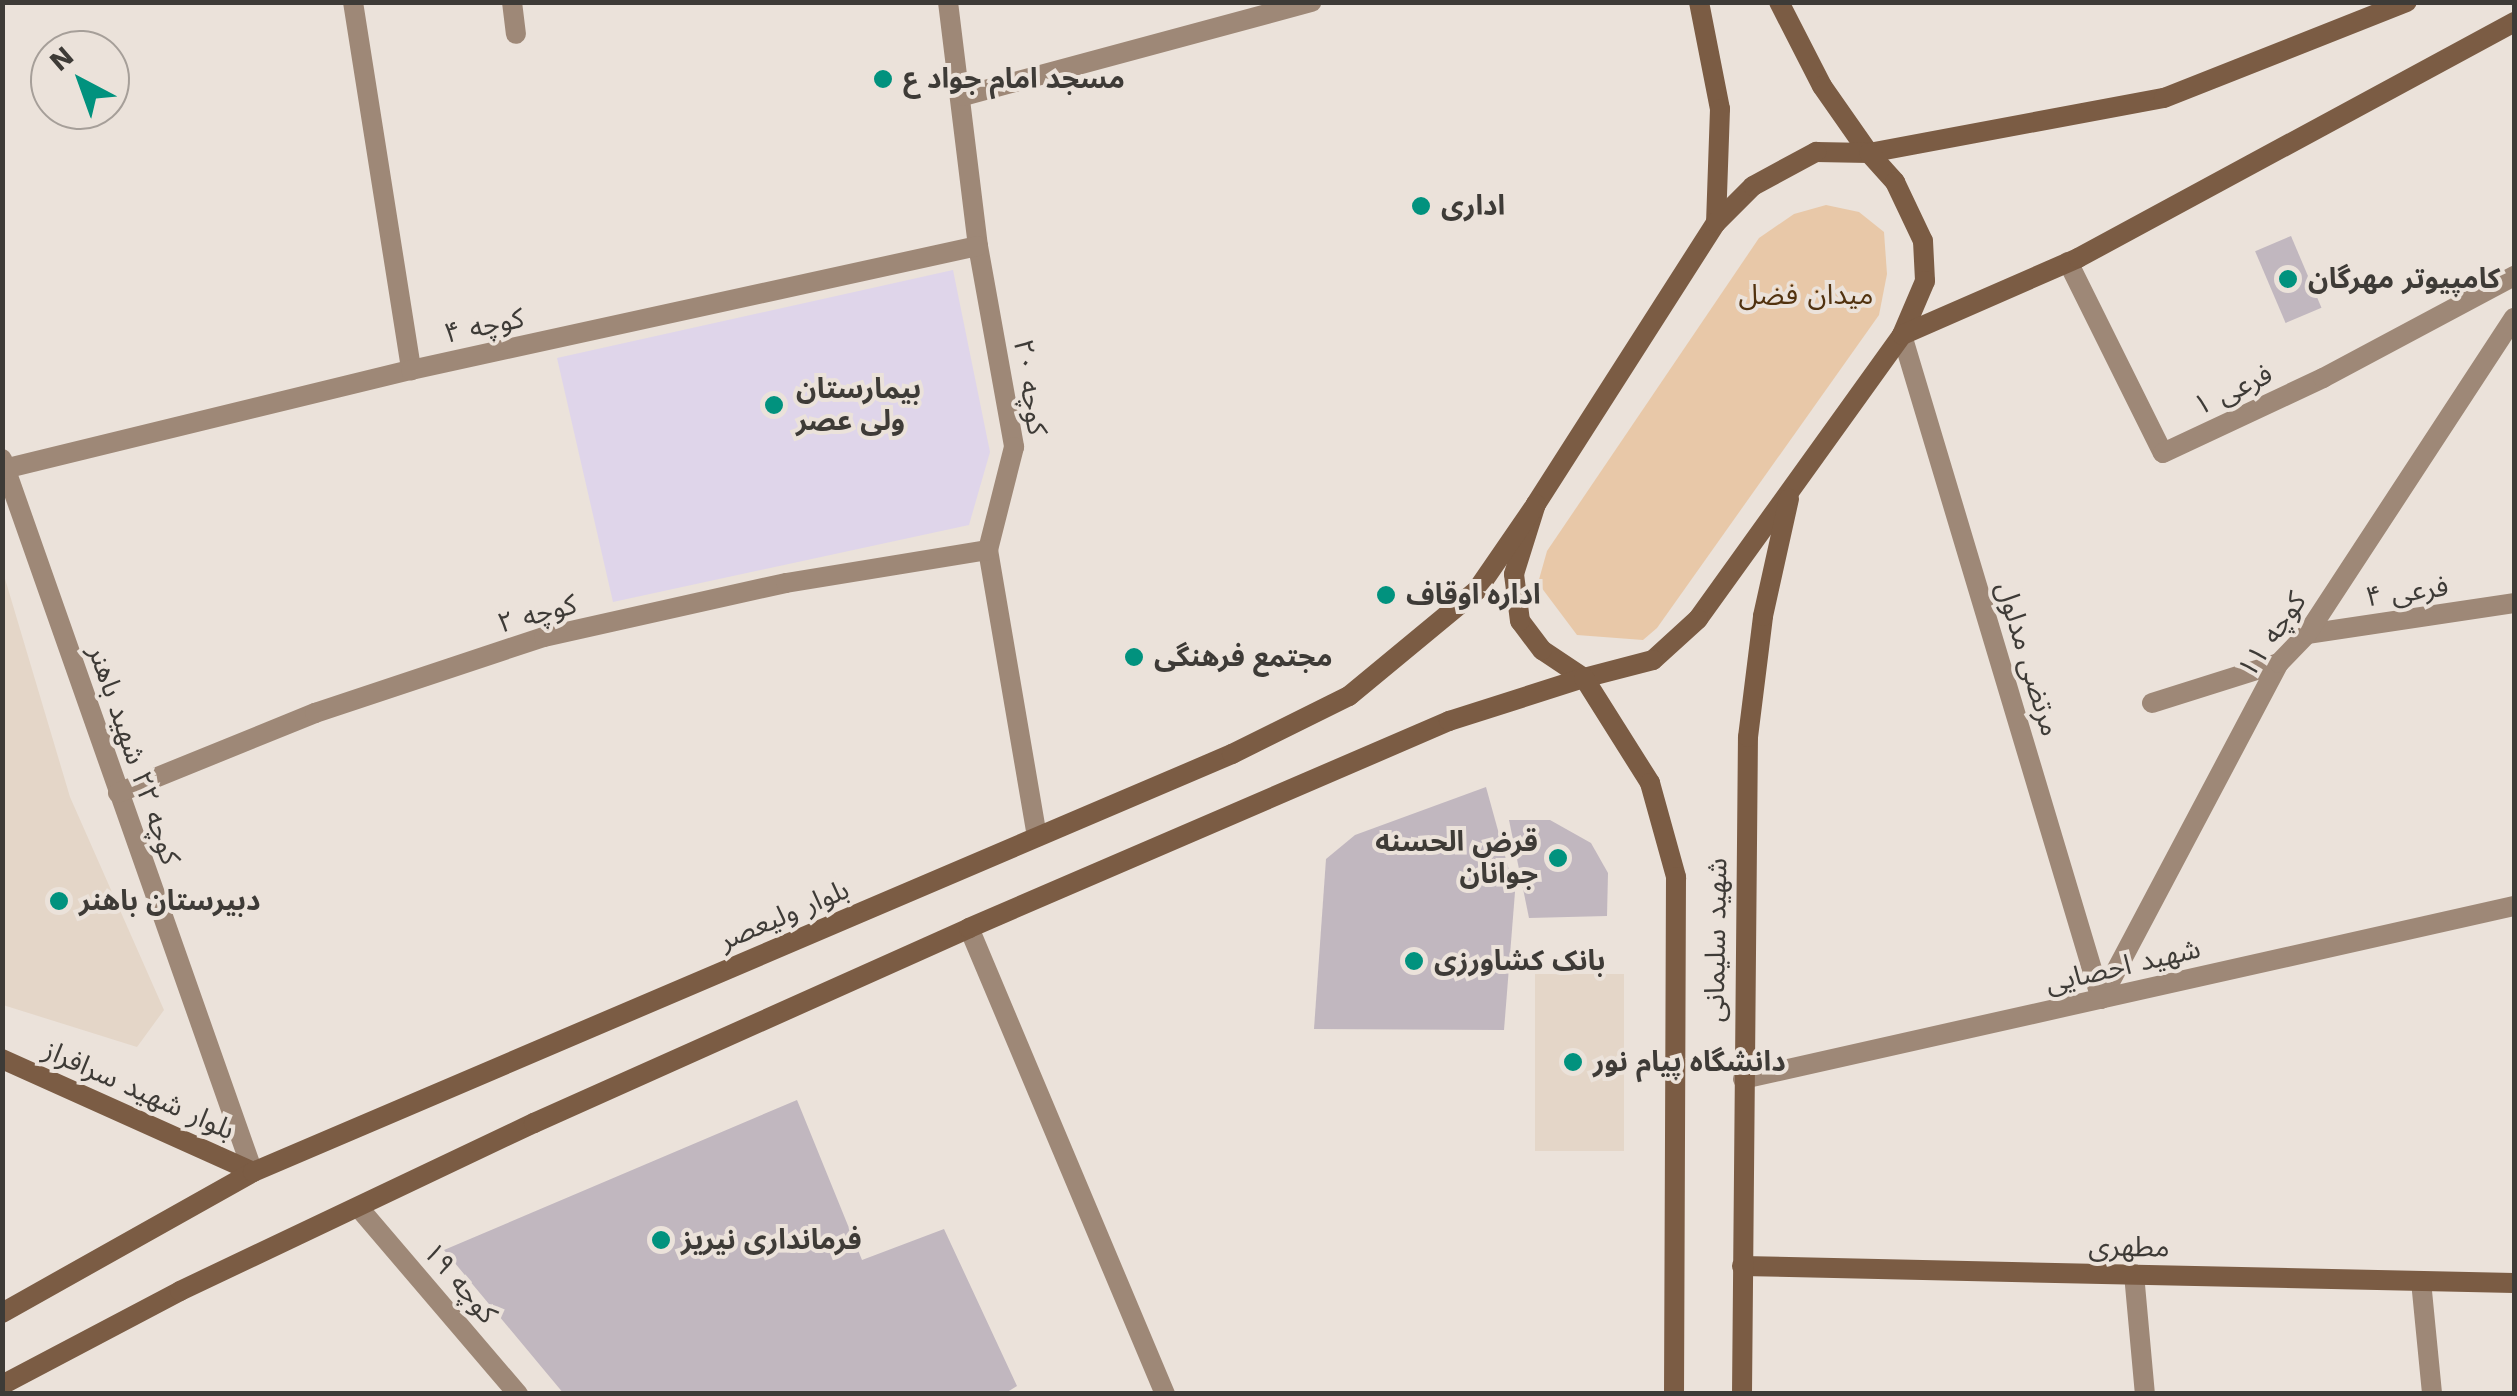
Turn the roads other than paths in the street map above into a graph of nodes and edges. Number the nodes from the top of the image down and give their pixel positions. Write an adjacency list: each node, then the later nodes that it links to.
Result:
1 (353, 2): 18 (street)
2 (512, 2): 9 (street)
3 (948, 2): 10 (street, کوچه ۲۰)
4 (1312, 2): 10 (street)
5 (1700, 2): 12 (main road)
6 (1779, 2): 11 (main road)
7 (2407, 2): 11 (main road)
8 (2514, 22): 14 (main road)
9 (516, 34)
10 (963, 96): 13 (street, کوچه ۲۰)
11 (1869, 153): 12 (main road); 17 (main road)
12 (1716, 223): 21 (main road)
13 (978, 246): 18 (street, کوچه ۴); 22 (street, کوچه ۲۰)
14 (2068, 262): 15 (street, فرعی ۱); 17 (main road)
15 (2514, 276)
16 (2514, 318): 24 (street, کوچه ۱۱)
17 (1902, 335): 20 (main road); 32 (street, مرتضی مدلول)
18 (412, 370): 19 (street, کوچه ۴)
19 (3, 464): 28 (street, کوچه ۲۲ شهید باهنر)
20 (1791, 490): 26 (main road); 34 (main road, شهید سلیمانی)
21 (1536, 504): 26 (main road); 29 (main road, بلوار ولیعصر)
22 (988, 550): 28 (street, کوچه ۲); 29 (street, کوچه ۲۰)
23 (2514, 603): 24 (street, فرعی ۴)
24 (2307, 634): 25 (street, کوچه ۱۱)
25 (2279, 664): 27 (street); 32 (street, کوچه ۱۱)
26 (1584, 678): 31 (main road); 45 (main road, شهید سلیمانی)
27 (2152, 703)
28 (118, 793): 35 (street, کوچه ۲۲ شهید باهنر)
29 (1038, 837): 35 (main road, بلوار ولیعصر)
30 (2514, 906): 32 (street, شهید احصایی)
31 (969, 928): 36 (main road); 44 (street)
32 (2101, 999): 34 (street, شهید احصایی)
33 (2, 1060): 35 (main road, بلوار شهید سرافراز)
34 (1743, 1079): 37 (main road, شهید سلیمانی)
35 (253, 1172): 41 (main road, بلوار ولیعصر)
36 (360, 1208): 42 (main road); 43 (street, کوچه ۱۹)
37 (1742, 1266): 38 (main road, مطهری); 46 (main road, شهید سلیمانی)
38 (2134, 1274): 39 (main road, مطهری); 47 (street)
39 (2421, 1281): 40 (main road, مطهری); 48 (street)
40 (2514, 1283)
41 (2, 1313)
42 (2, 1385)
43 (518, 1394)
44 (1164, 1394)
45 (1674, 1394)
46 (1742, 1394)
47 (2145, 1394)
48 (2432, 1394)

